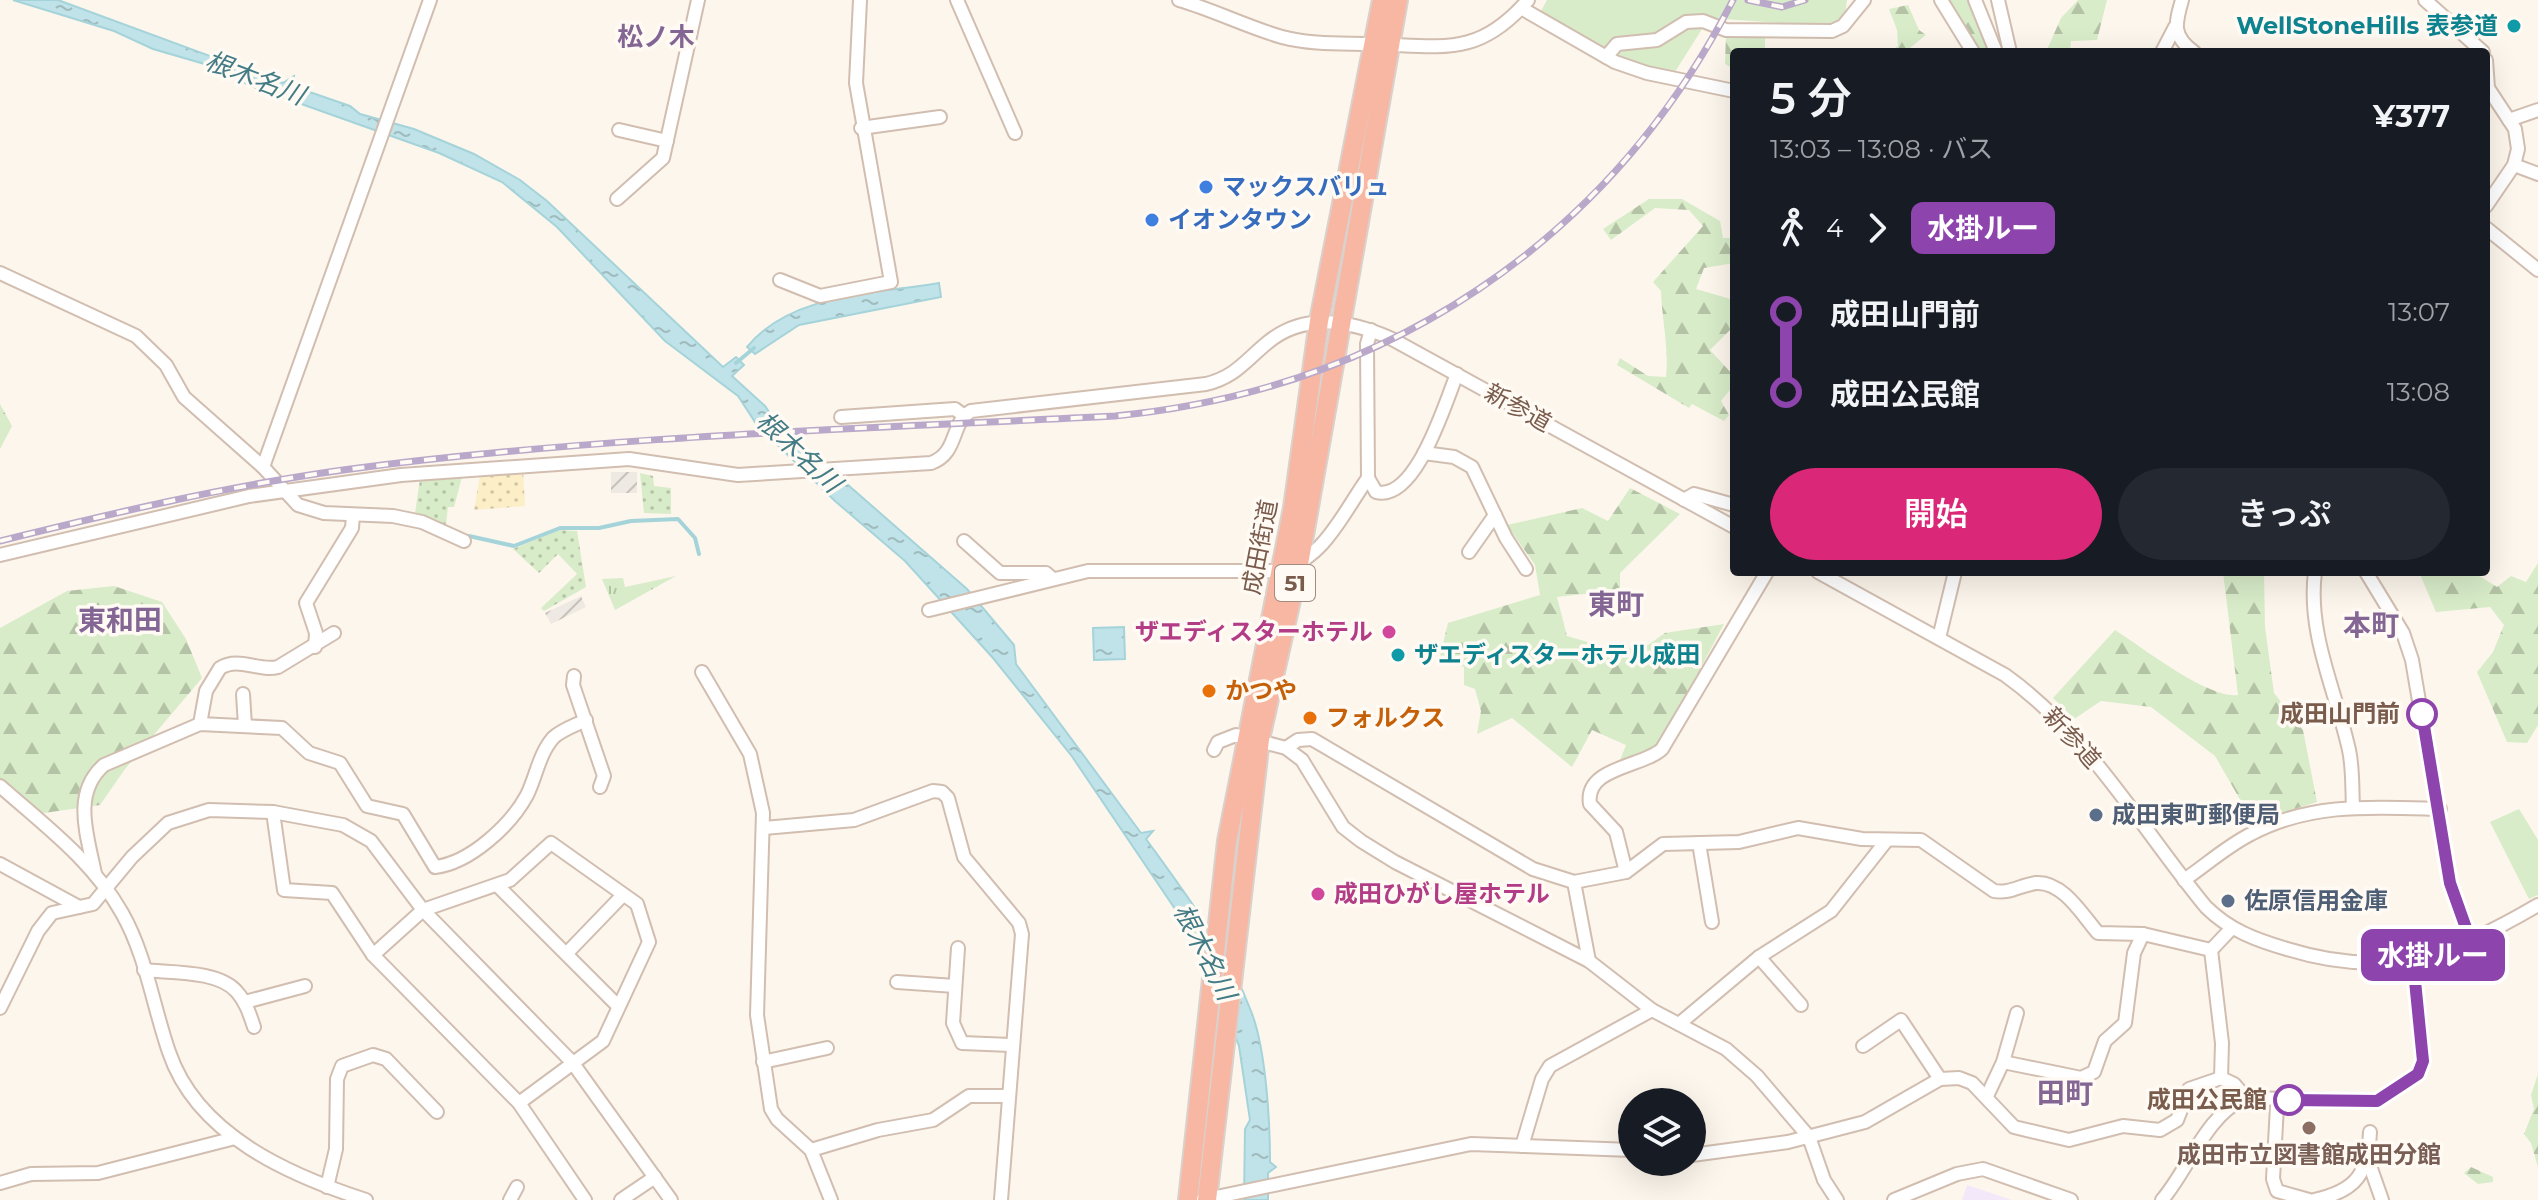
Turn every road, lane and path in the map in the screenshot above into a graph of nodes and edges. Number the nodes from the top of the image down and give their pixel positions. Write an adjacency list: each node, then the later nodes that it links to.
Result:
1 (430, 0): 48 (street)
2 (698, 0): 32 (street)
3 (860, 0): 29 (street)
4 (957, 0): 31 (street)
5 (1179, 0): 16 (street)
6 (1382, 0): 16 (highway, 成田街道 / 51)
7 (1398, 0): 16 (highway, 成田街道 / 51)
8 (1864, 0): 23 (street)
9 (1941, 0): 17 (street)
10 (1975, 0): 18 (street)
11 (1998, 0): 19 (street)
12 (2182, 0): 15 (street)
13 (2425, 0): 22 (street)
14 (1524, 4): 16 (street); 23 (street)
15 (2175, 27): 20 (street); 21 (street)
16 (1382, 44): 41 (highway, 成田街道 / 51); 42 (highway, 成田街道 / 51)
17 (1971, 48)
18 (1994, 48)
19 (2009, 48)
20 (2164, 48)
21 (2189, 48)
22 (2479, 48)
23 (1606, 57): 24 (street)
24 (1730, 90)
25 (2490, 91): 28 (street)
26 (2538, 110): 28 (street)
27 (940, 117): 29 (street)
28 (2509, 120): 33 (street)
29 (861, 128): 40 (street)
30 (619, 130): 32 (street)
31 (1015, 133)
32 (667, 141): 35 (street)
33 (2514, 165): 34 (street); 36 (street)
34 (2538, 174)
35 (617, 199)
36 (2490, 200)
37 (2490, 231): 38 (street)
38 (2538, 270)
39 (0, 273): 48 (street)
40 (780, 280)
41 (1319, 321): 42 (street, 新参道); 45 (street); 62 (highway, 成田街道 / 51)
42 (1341, 322): 43 (street, 新参道); 60 (highway, 成田街道 / 51)
43 (1371, 330): 44 (street, 新参道); 49 (street)
44 (1457, 374): 47 (street); 51 (street, 新参道)
45 (963, 415): 46 (street); 50 (street)
46 (841, 417)
47 (1424, 453): 49 (street); 54 (street)
48 (263, 467): 50 (street)
49 (1368, 478): 60 (street)
50 (283, 491): 53 (street); 59 (street)
51 (1684, 500): 52 (street); 55 (street, 新参道)
52 (1730, 504)
53 (353, 515): 56 (street); 72 (street)
54 (1495, 515): 58 (street); 61 (street)
55 (1730, 525)
56 (464, 541)
57 (964, 541): 68 (street)
58 (1469, 552)
59 (0, 555)
60 (1299, 564): 62 (street); 79 (highway, 成田街道 / 51)
61 (1526, 569)
62 (1280, 570): 68 (street); 79 (highway, 成田街道 / 51)
63 (1765, 576): 92 (street)
64 (1825, 576): 71 (street, 新参道)
65 (1954, 576): 71 (street)
66 (2314, 576): 84 (street)
67 (2368, 576): 85 (street)
68 (1053, 579): 69 (street)
69 (929, 610)
70 (334, 633): 72 (street)
71 (1939, 638): 94 (street, 新参道)
72 (315, 647): 77 (street)
73 (702, 672): 87 (street)
74 (574, 676): 76 (street)
75 (243, 694): 78 (street)
76 (586, 720): 78 (street); 83 (street)
77 (200, 724): 78 (street); 93 (street)
78 (245, 726)
79 (1253, 738): 80 (street); 81 (street); 89 (highway, 成田街道 / 51)
80 (1286, 748): 95 (street); 111 (street)
81 (1214, 750)
82 (0, 786): 93 (street)
83 (600, 787)
84 (2353, 807): 85 (street); 94 (street)
85 (2440, 809): 105 (street)
86 (273, 812): 97 (street); 101 (street); 109 (street)
87 (764, 828): 125 (street); 129 (street)
88 (1887, 840): 90 (street); 104 (street); 110 (street)
89 (1236, 842): 151 (highway, 成田街道 / 51); 151 (highway, 成田街道 / 51)
90 (1699, 843): 92 (street); 102 (street)
91 (0, 864): 100 (street)
92 (1626, 872): 95 (street)
93 (95, 874): 97 (street)
94 (2184, 880): 103 (street, 新参道)
95 (1574, 882): 111 (street)
96 (497, 885): 98 (street); 101 (street); 108 (street)
97 (107, 889): 100 (street); 113 (street)
98 (622, 896): 108 (street); 119 (street)
99 (2538, 905): 105 (street, 新参道)
100 (79, 907): 120 (street)
101 (423, 910): 109 (street); 128 (street)
102 (1712, 922)
103 (2231, 929): 107 (street); 112 (street, 新参道)
104 (2143, 934): 107 (street); 130 (street)
105 (2471, 942): 112 (street, 新参道)
106 (958, 948): 116 (street)
107 (2211, 950): 131 (street)
108 (567, 953): 119 (street)
109 (373, 955): 137 (street)
110 (1759, 957): 118 (street); 123 (street)
111 (1589, 961): 121 (street)
112 (2413, 961): 136 (street)
113 (144, 970): 117 (street); 141 (street)
114 (897, 982): 116 (street)
115 (305, 986): 117 (street)
116 (955, 986): 125 (street)
117 (245, 1002): 124 (street)
118 (1801, 1005)
119 (618, 1006): 128 (street)
120 (0, 1008)
121 (1652, 1010): 123 (street); 142 (street)
122 (2017, 1013): 130 (street)
123 (1679, 1024): 140 (street)
124 (254, 1027)
125 (1011, 1045): 133 (street)
126 (1863, 1046): 132 (street)
127 (827, 1048): 129 (street)
128 (572, 1062): 137 (street); 147 (street)
129 (763, 1062): 144 (street)
130 (2003, 1062): 134 (street)
131 (2221, 1078): 134 (street); 135 (street)
132 (1940, 1079): 134 (street); 140 (street)
133 (1008, 1096): 144 (street); 158 (street)
134 (1987, 1096)
135 (2246, 1098): 136 (street); 162 (street)
136 (2282, 1100): 163 (street)
137 (519, 1103): 154 (street)
138 (437, 1112): 149 (street)
139 (2370, 1132): 146 (street)
140 (1809, 1137): 145 (street); 159 (street)
141 (235, 1138): 148 (street); 149 (street)
142 (1522, 1146): 143 (street); 151 (street)
143 (1618, 1149)
144 (811, 1150): 157 (street)
145 (1706, 1153)
146 (2369, 1163): 163 (street); 164 (street)
147 (655, 1177): 155 (street); 156 (street)
148 (0, 1183)
149 (327, 1187): 152 (street)
150 (517, 1187): 153 (street)
151 (1206, 1199)
152 (366, 1200)
153 (510, 1200)
154 (585, 1200)
155 (621, 1200)
156 (671, 1200)
157 (831, 1200)
158 (1001, 1200)
159 (1837, 1200)
160 (1894, 1200): 161 (street)
161 (2071, 1200)
162 (2162, 1200)
163 (2311, 1200)
164 (2382, 1200)

